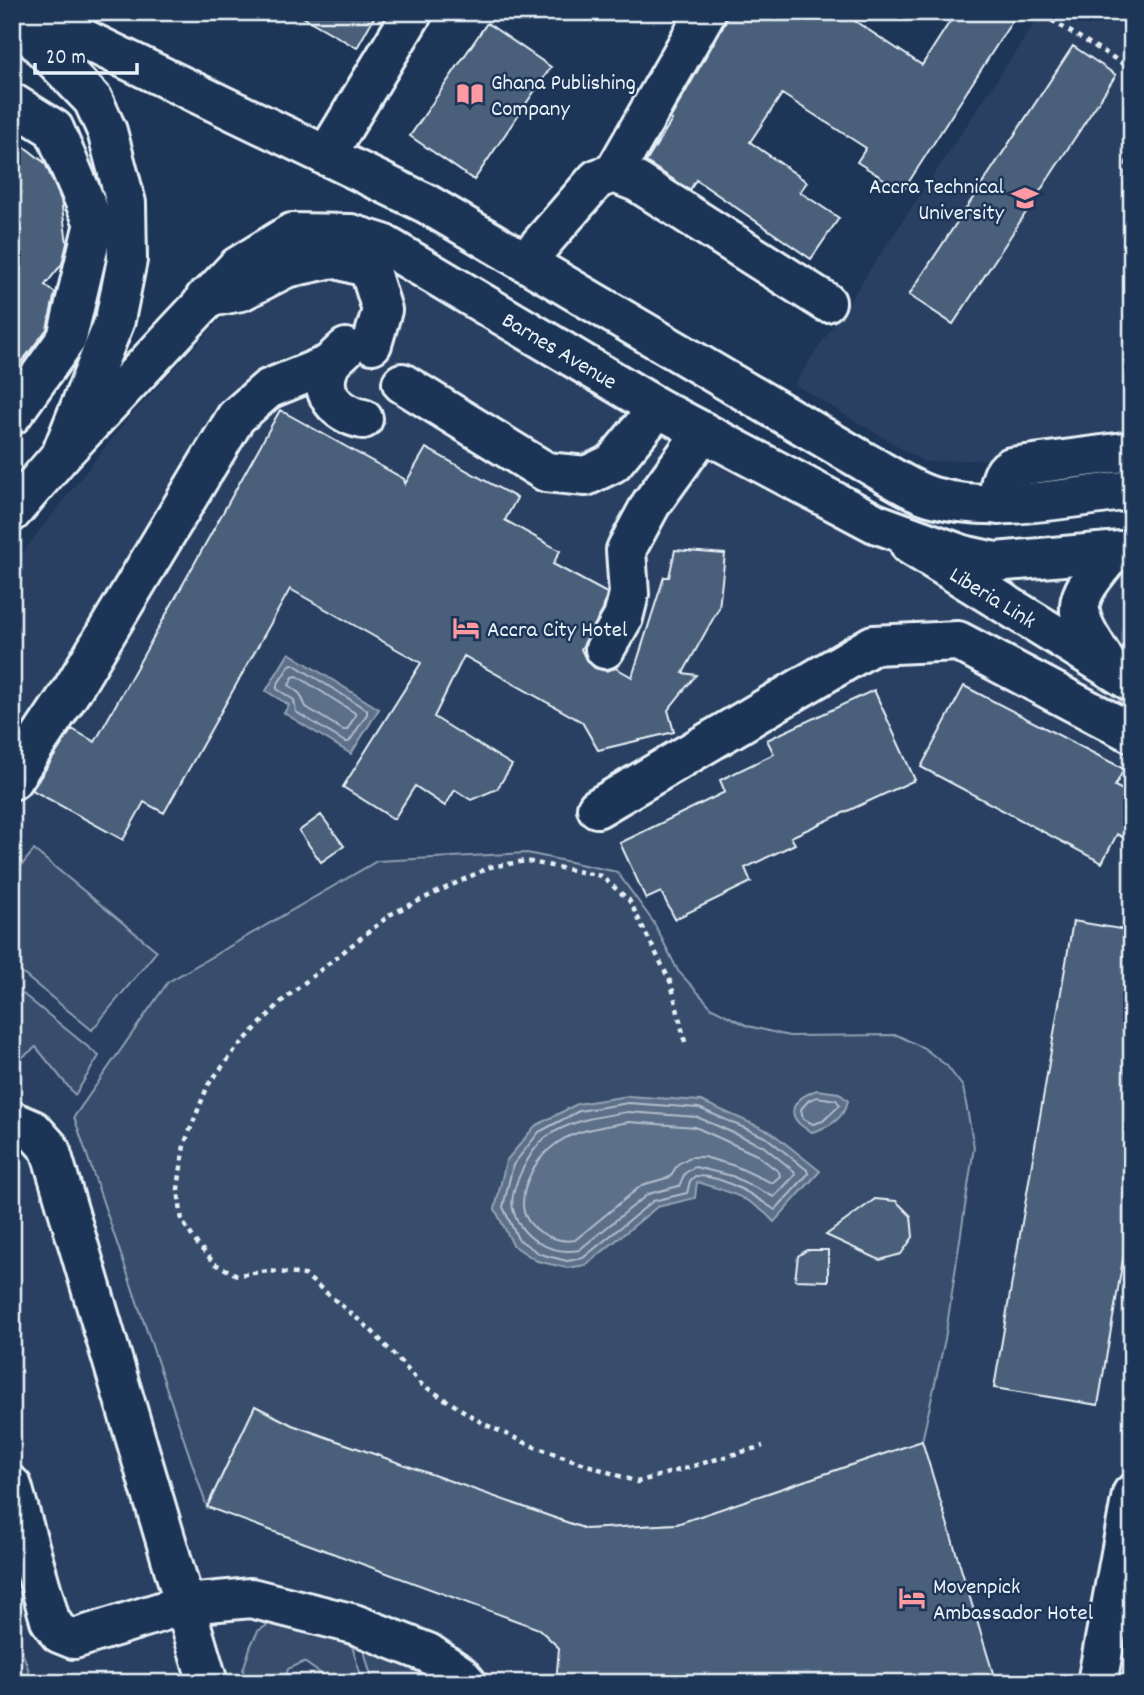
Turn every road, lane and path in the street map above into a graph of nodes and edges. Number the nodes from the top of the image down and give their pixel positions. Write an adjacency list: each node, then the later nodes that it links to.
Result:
1 (28, 12): 10 (main road)
2 (413, 12): 10 (main road)
3 (706, 12): 12 (main road)
4 (1056, 12): 6 (path)
5 (12, 16): 24 (main road)
6 (1132, 69)
7 (1132, 92): 11 (path)
8 (12, 103): 21 (main road)
9 (1132, 150): 11 (path)
10 (327, 156): 14 (main road)
11 (1128, 157): 13 (path)
12 (614, 173): 14 (main road); 16 (main road)
13 (1132, 204)
14 (525, 262): 26 (main road)
15 (205, 298): 17 (main road); 20 (main road, Barnes Avenue); 24 (main road, Barnes Avenue)
16 (827, 302)
17 (372, 344): 18 (main road); 19 (main road)
18 (330, 364): 19 (main road); 33 (main road)
19 (384, 405): 20 (main road)
20 (658, 408): 22 (main road, Barnes Avenue)
21 (12, 415)
22 (703, 432): 28 (main road, Barnes Avenue); 30 (main road)
23 (1132, 451): 26 (main road)
24 (61, 455): 27 (main road, Barnes Avenue)
25 (1132, 490): 26 (main road)
26 (999, 505)
27 (12, 512)
28 (876, 523): 29 (main road, Barnes Avenue); 31 (main road, Liberia Link)
29 (1122, 551): 31 (main road, Liberia Link)
30 (605, 649)
31 (1121, 676)
32 (1132, 733): 34 (main road)
33 (12, 780)
34 (597, 808)
35 (685, 1042): 37 (path)
36 (12, 1121): 40 (main road)
37 (763, 1446)
38 (12, 1486): 40 (main road)
39 (1132, 1494): 43 (main road)
40 (186, 1604): 41 (main road); 42 (main road)
41 (208, 1683)
42 (467, 1683)
43 (1097, 1683)

